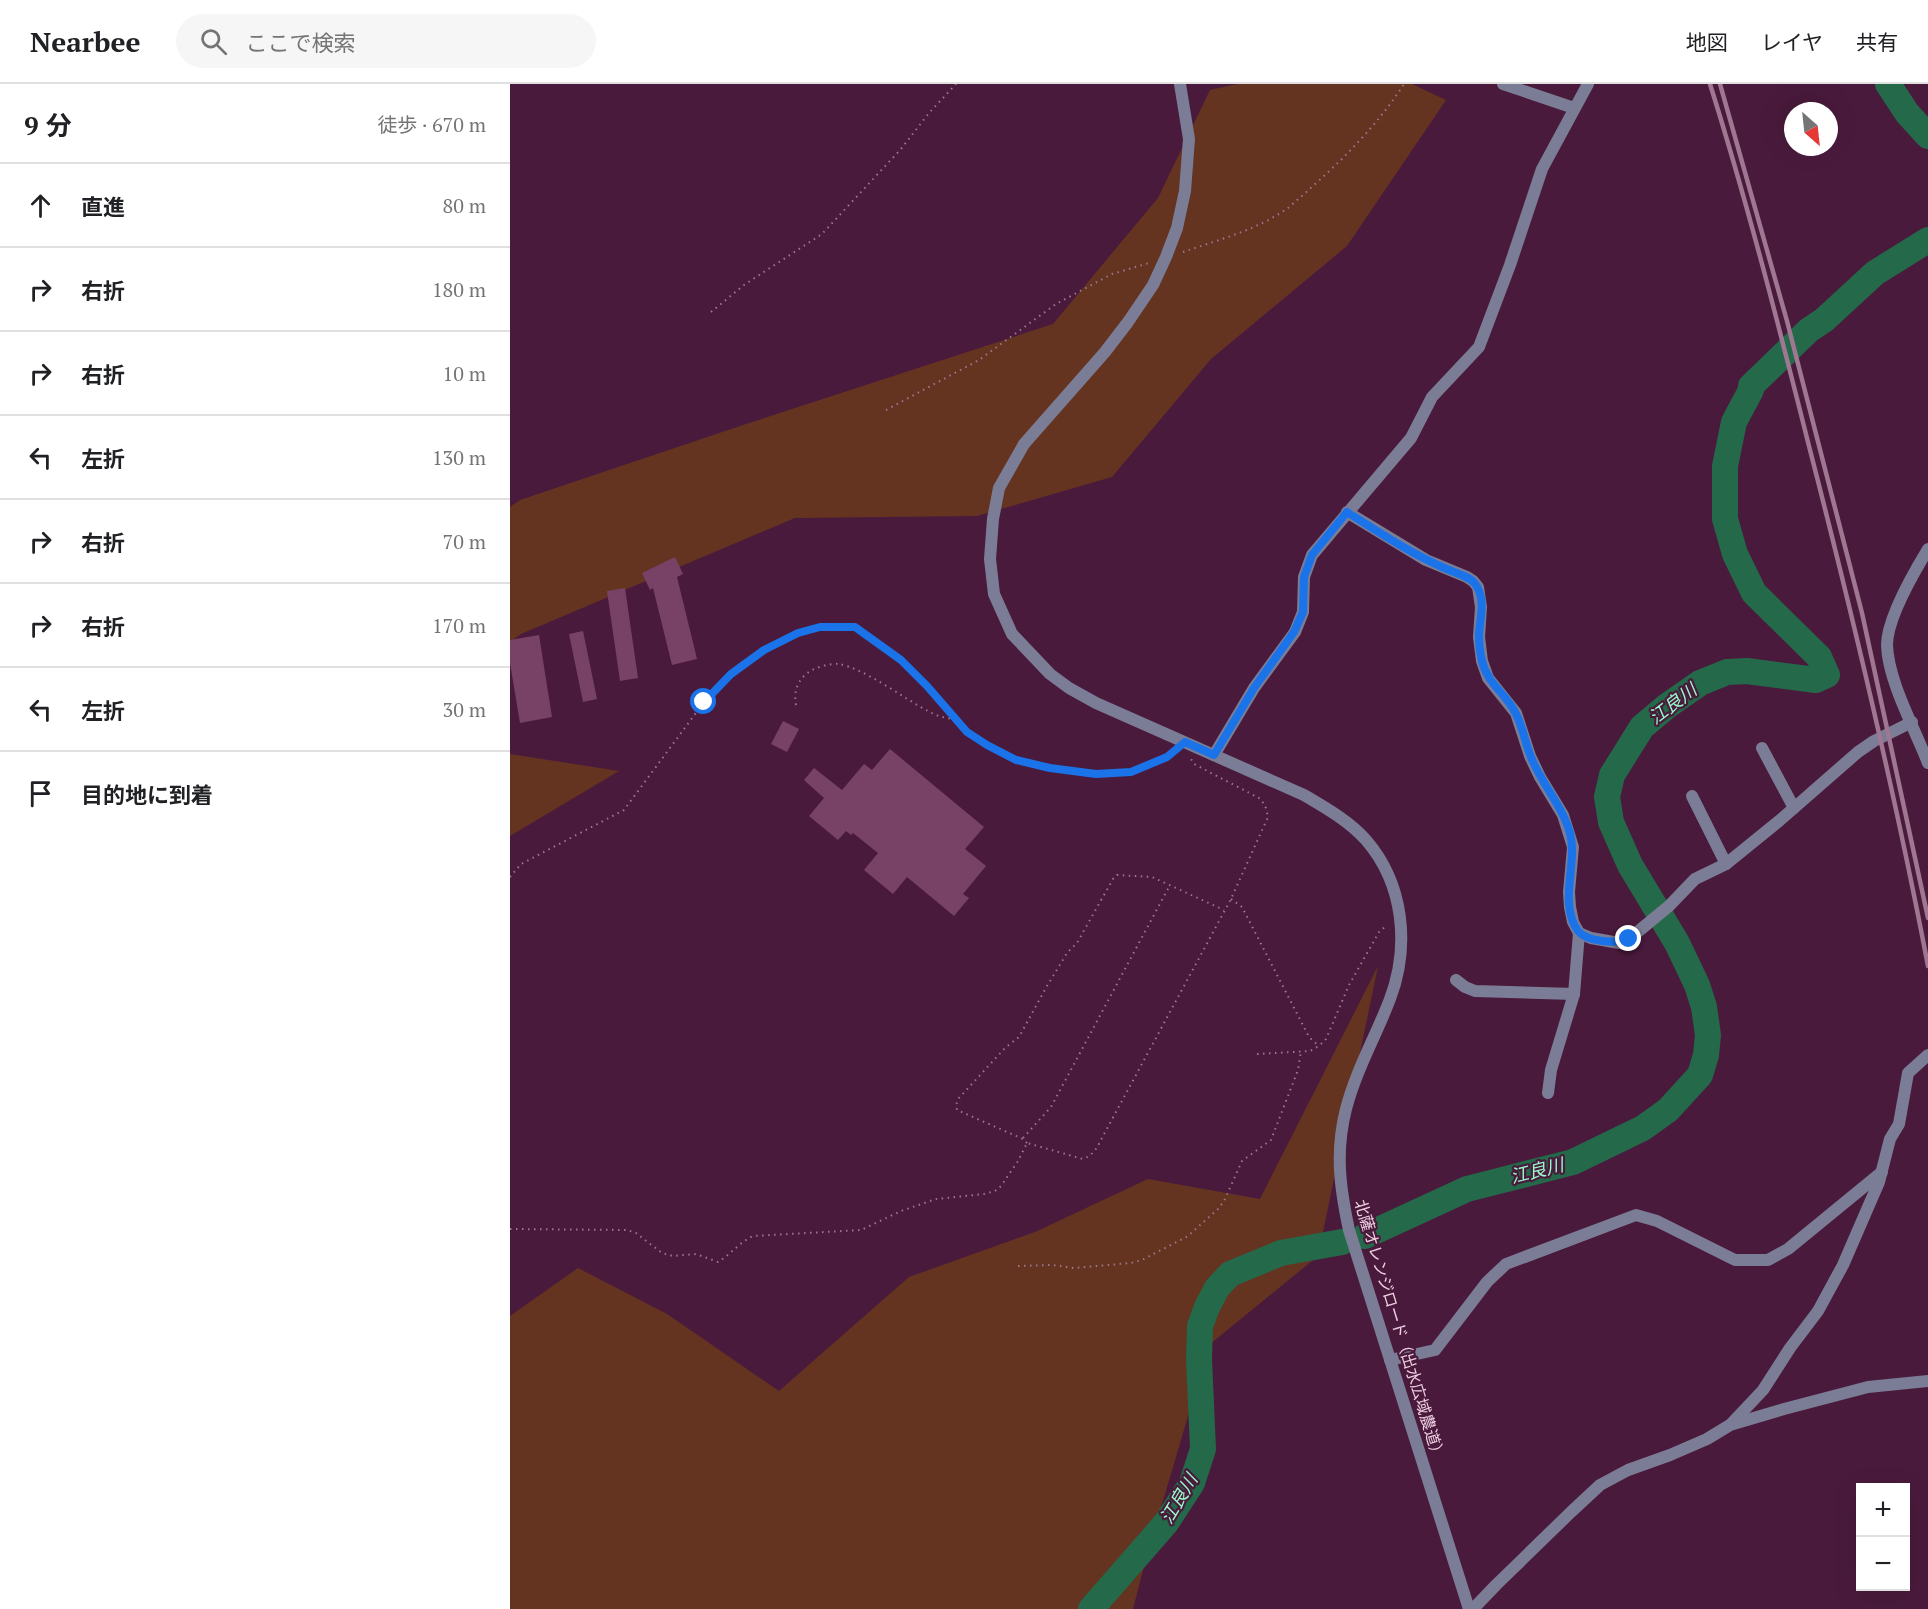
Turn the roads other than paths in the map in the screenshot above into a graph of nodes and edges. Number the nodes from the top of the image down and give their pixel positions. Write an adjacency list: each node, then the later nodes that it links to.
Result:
1 (1180, 84): 9 (street, 北薩オレンジロード（出水広域農道）)
2 (1503, 84): 4 (street)
3 (1588, 84): 4 (street)
4 (1574, 108): 5 (street)
5 (1347, 512): 9 (street); 14 (street)
6 (1928, 549): 7 (street)
7 (1912, 722): 10 (street); 12 (street)
8 (1762, 748): 12 (street)
9 (1214, 755): 20 (street, 北薩オレンジロード（出水広域農道）)
10 (1928, 762)
11 (1692, 796): 13 (street)
12 (1794, 808): 13 (street)
13 (1726, 864): 14 (street)
14 (1580, 933): 16 (street)
15 (1456, 980): 16 (street)
16 (1574, 994): 18 (street)
17 (1926, 1057): 19 (street)
18 (1548, 1093)
19 (1882, 1172): 20 (street); 22 (street)
20 (1390, 1360): 23 (street, 北薩オレンジロード（出水広域農道）)
21 (1928, 1381): 22 (street)
22 (1730, 1425): 23 (street)
23 (1472, 1609)

